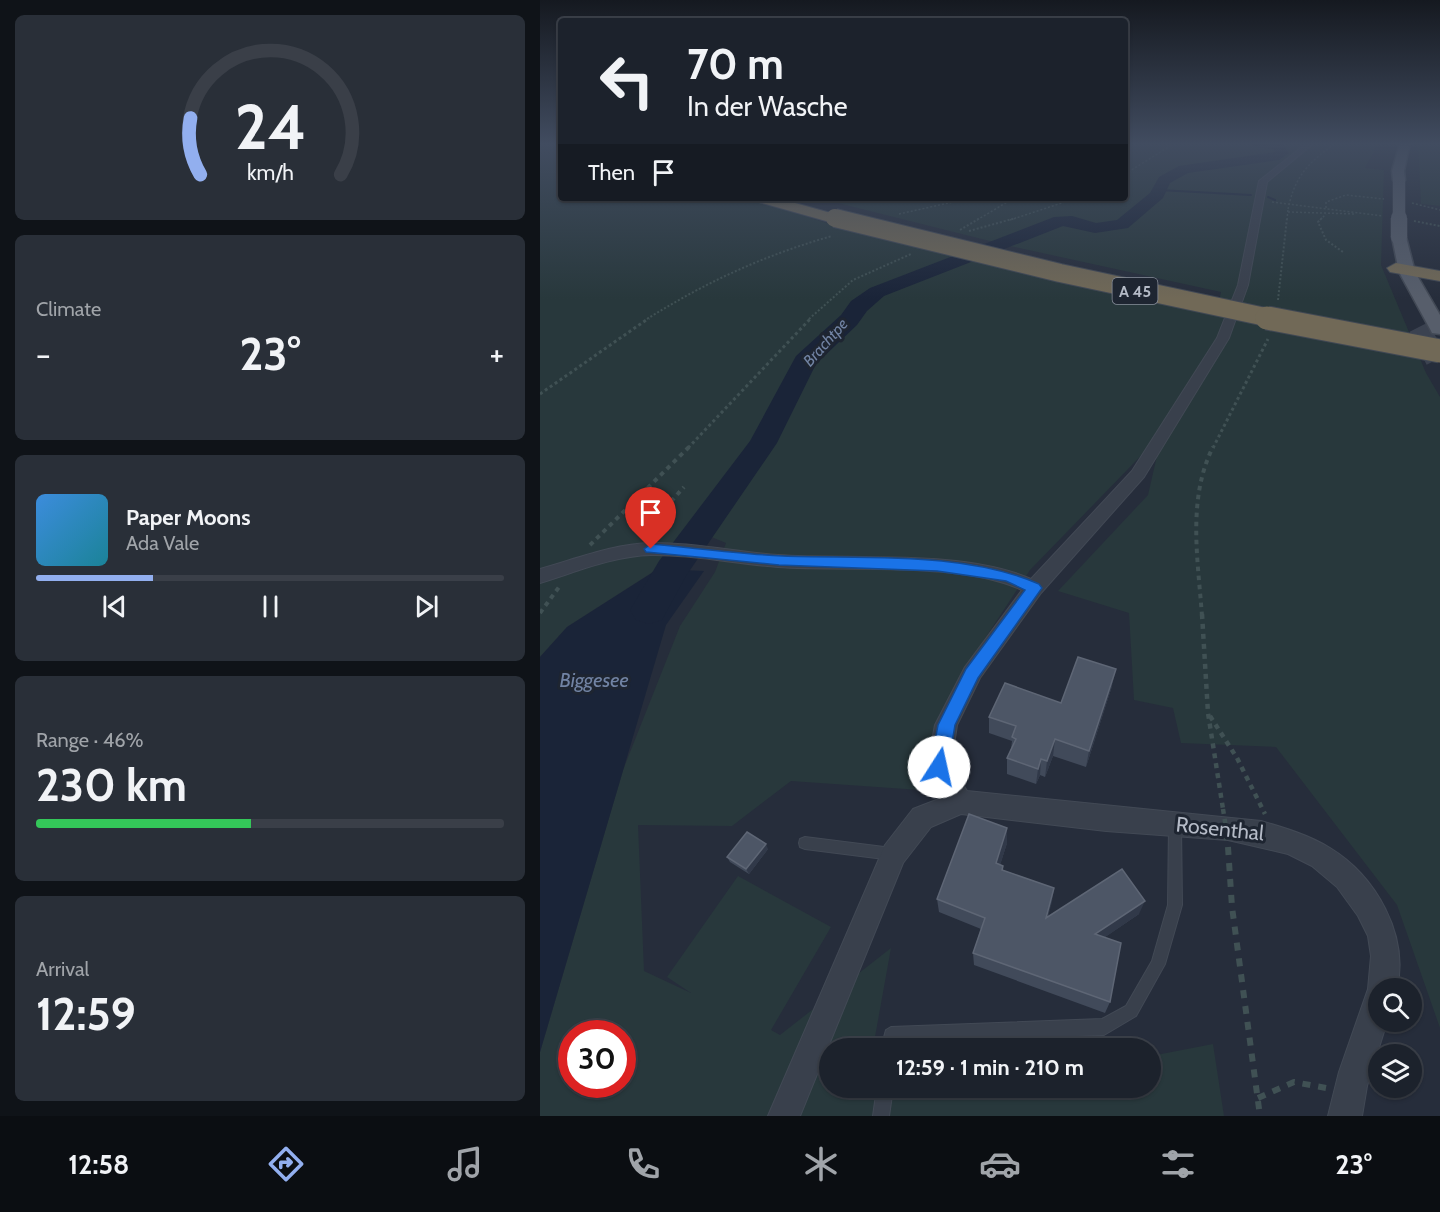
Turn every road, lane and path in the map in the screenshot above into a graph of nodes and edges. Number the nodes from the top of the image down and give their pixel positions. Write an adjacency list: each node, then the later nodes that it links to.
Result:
1 (1259, 195): 10 (street)
2 (1291, 195): 13 (path, bridge)
3 (1396, 195): 24 (main road)
4 (1386, 199): 12 (path)
5 (768, 201): 20 (highway, A 45)
6 (810, 201): 32 (highway, A 45)
7 (955, 201): 18 (path)
8 (1009, 201): 9 (path)
9 (1069, 201)
10 (1258, 201): 12 (path); 39 (street)
11 (1410, 203): 14 (path)
12 (1326, 208): 16 (path)
13 (1288, 210): 15 (path); 28 (path)
14 (1440, 210)
15 (1326, 213): 16 (path); 23 (path)
16 (1365, 214): 17 (path)
17 (1384, 216)
18 (893, 217)
19 (1407, 220): 21 (path)
20 (836, 226): 33 (highway, A 45, bridge); 34 (path)
21 (1440, 226)
22 (915, 252): 37 (path)
23 (1342, 252)
24 (1403, 269): 25 (highway); 26 (highway); 27 (main road); 29 (main road)
25 (1440, 271)
26 (1440, 277): 27 (highway)
27 (1417, 294): 30 (main road)
28 (1278, 303)
29 (1419, 327)
30 (1439, 329)
31 (1272, 331): 41 (path)
32 (1440, 339)
33 (1439, 359)
34 (540, 394)
35 (684, 486): 36 (path)
36 (613, 554): 37 (street); 39 (street)
37 (575, 566): 38 (street); 40 (path)
38 (540, 576)
39 (1034, 588): 42 (street)
40 (540, 613)
41 (1208, 713): 44 (path); 51 (path, bridge)
42 (960, 802): 43 (street, Rosenthal); 46 (street, Rosenthal)
43 (1175, 824): 44 (street, Rosenthal); 49 (lane)
44 (1275, 835): 47 (street, Rosenthal)
45 (805, 843): 46 (lane)
46 (894, 854): 53 (street, Rosenthal)
47 (1383, 978)
48 (1370, 1032): 52 (street)
49 (891, 1038)
50 (884, 1098): 54 (lane)
51 (1258, 1098): 52 (path); 55 (path)
52 (1346, 1104)
53 (784, 1116)
54 (881, 1116)
55 (1260, 1116)

